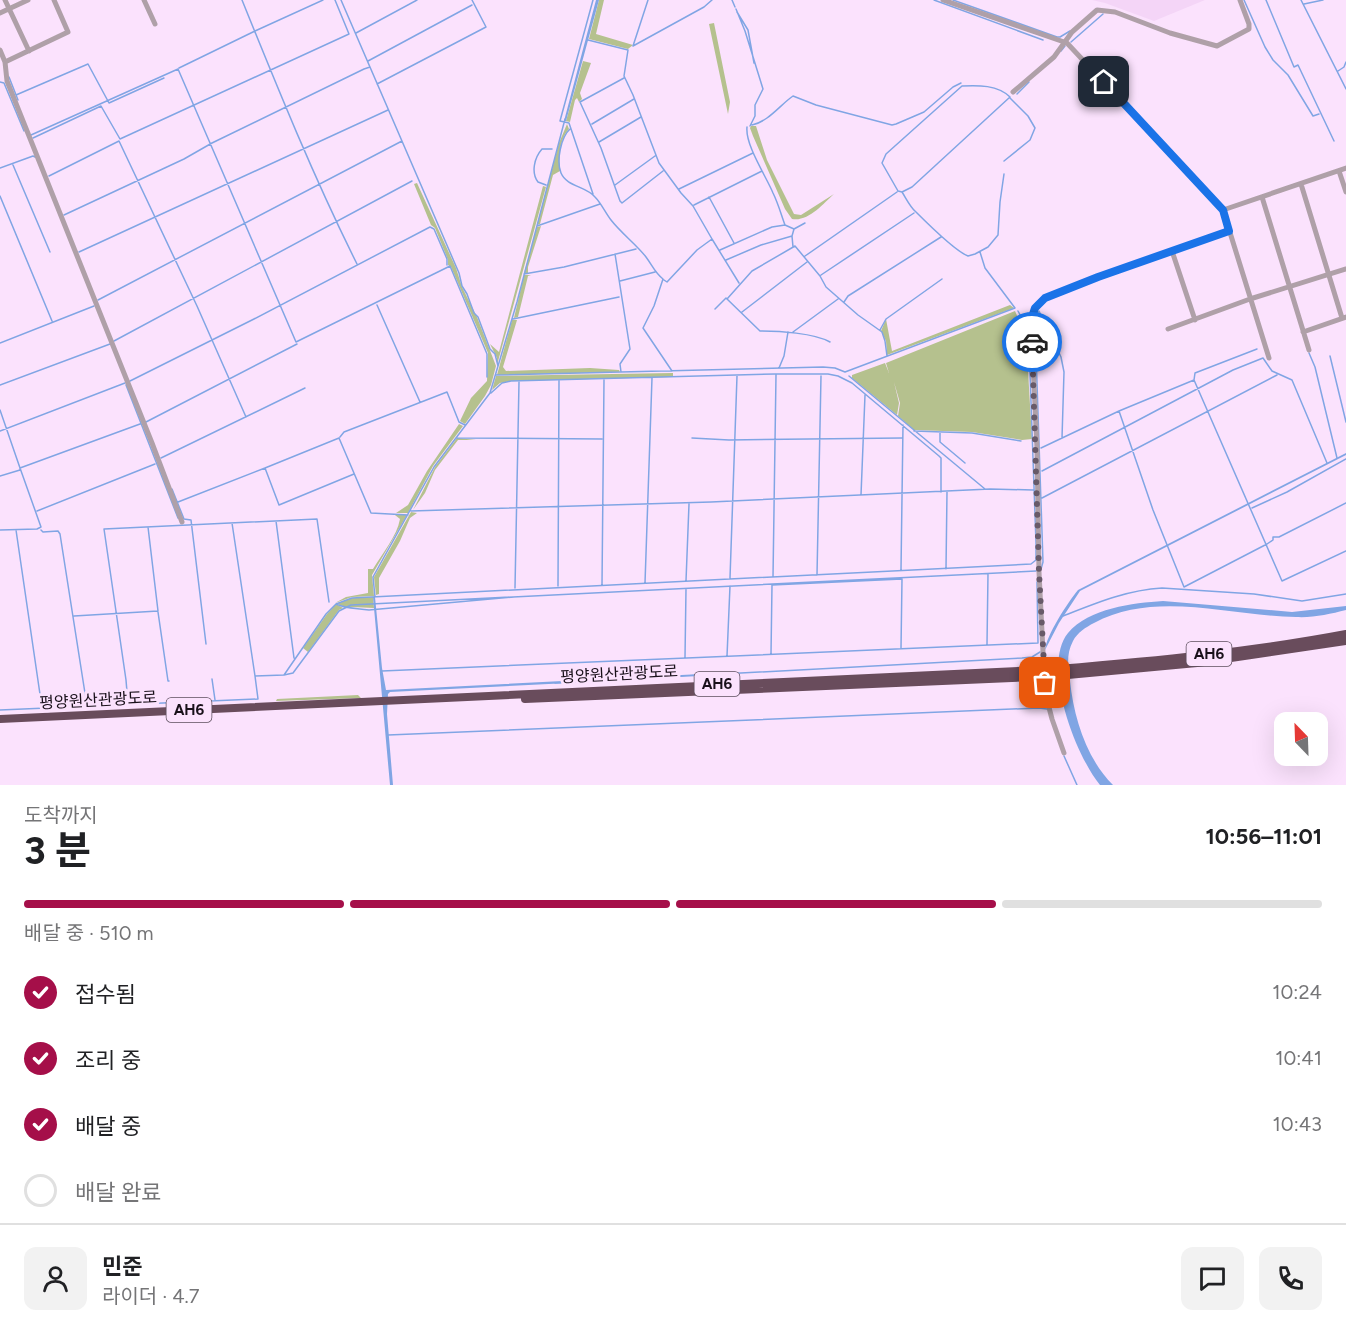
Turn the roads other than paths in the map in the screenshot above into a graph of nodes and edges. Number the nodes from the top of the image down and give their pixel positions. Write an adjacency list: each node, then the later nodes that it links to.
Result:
1 (5, 0): 7 (street)
2 (28, 0): 7 (street)
3 (54, 0): 12 (street)
4 (144, 0): 9 (street)
5 (943, 0): 10 (street)
6 (1240, 0): 10 (street)
7 (9, 9): 8 (street); 12 (street)
8 (0, 13)
9 (155, 24)
10 (1065, 42): 14 (street); 19 (street)
11 (0, 50): 13 (street)
12 (29, 51): 13 (street)
13 (5, 62): 32 (street)
14 (1013, 92)
15 (1343, 170): 16 (street); 17 (street)
16 (1301, 184): 18 (street); 23 (street)
17 (1346, 192)
18 (1262, 197): 19 (street); 24 (street)
19 (1223, 210): 20 (street)
20 (1229, 231): 21 (street); 25 (street)
21 (1172, 250): 27 (street); 39 (street)
22 (1346, 269): 23 (street)
23 (1328, 275): 24 (street); 26 (street)
24 (1289, 287): 25 (street); 29 (street)
25 (1250, 299): 27 (street); 31 (street)
26 (1344, 318): 29 (street)
27 (1194, 320): 28 (street)
28 (1168, 329)
29 (1303, 332): 30 (street)
30 (1309, 350)
31 (1269, 358)
32 (182, 522)
33 (1346, 634): 35 (highway, 평양원산관광도로 / AH6)
34 (1346, 641): 35 (highway)
35 (1073, 671): 36 (highway, 평양원산관광도로 / AH6)
36 (377, 704): 37 (highway, 평양원산관광도로 / AH6); 38 (highway)
37 (0, 719)
38 (0, 724)
39 (1064, 753)

